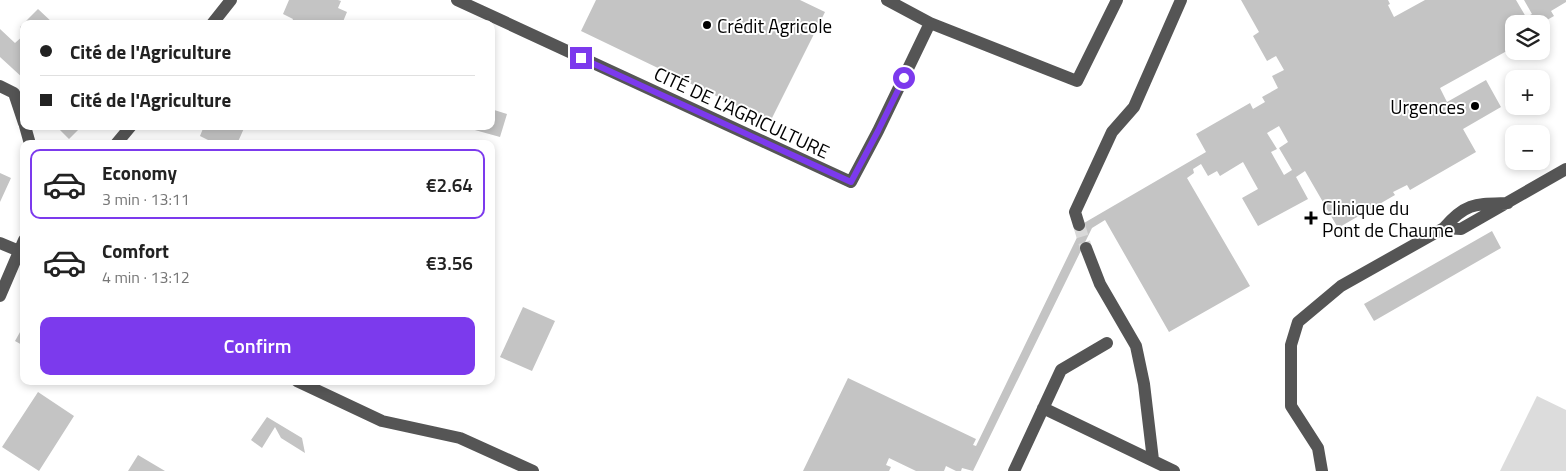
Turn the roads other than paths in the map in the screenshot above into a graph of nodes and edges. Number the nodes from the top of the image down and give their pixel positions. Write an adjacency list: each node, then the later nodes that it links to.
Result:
1 (231, 0): 6 (street)
2 (457, 0): 7 (street, CITÉ DE L'AGRICULTURE)
3 (887, 0): 7 (street)
4 (1117, 0): 7 (street)
5 (1181, 0): 13 (street)
6 (215, 20)
7 (930, 23)
8 (0, 86): 9 (street)
9 (20, 113)
10 (128, 130): 11 (street)
11 (119, 140)
12 (1566, 169): 26 (street)
13 (1079, 225)
14 (0, 243): 15 (street)
15 (20, 248)
16 (1086, 248): 22 (street)
17 (20, 252): 18 (street)
18 (0, 296)
19 (1107, 343): 21 (street)
20 (305, 385): 23 (street)
21 (1043, 408): 22 (street); 24 (street)
22 (1153, 460): 25 (street)
23 (533, 471)
24 (1014, 471)
25 (1174, 471)
26 (1322, 471)

